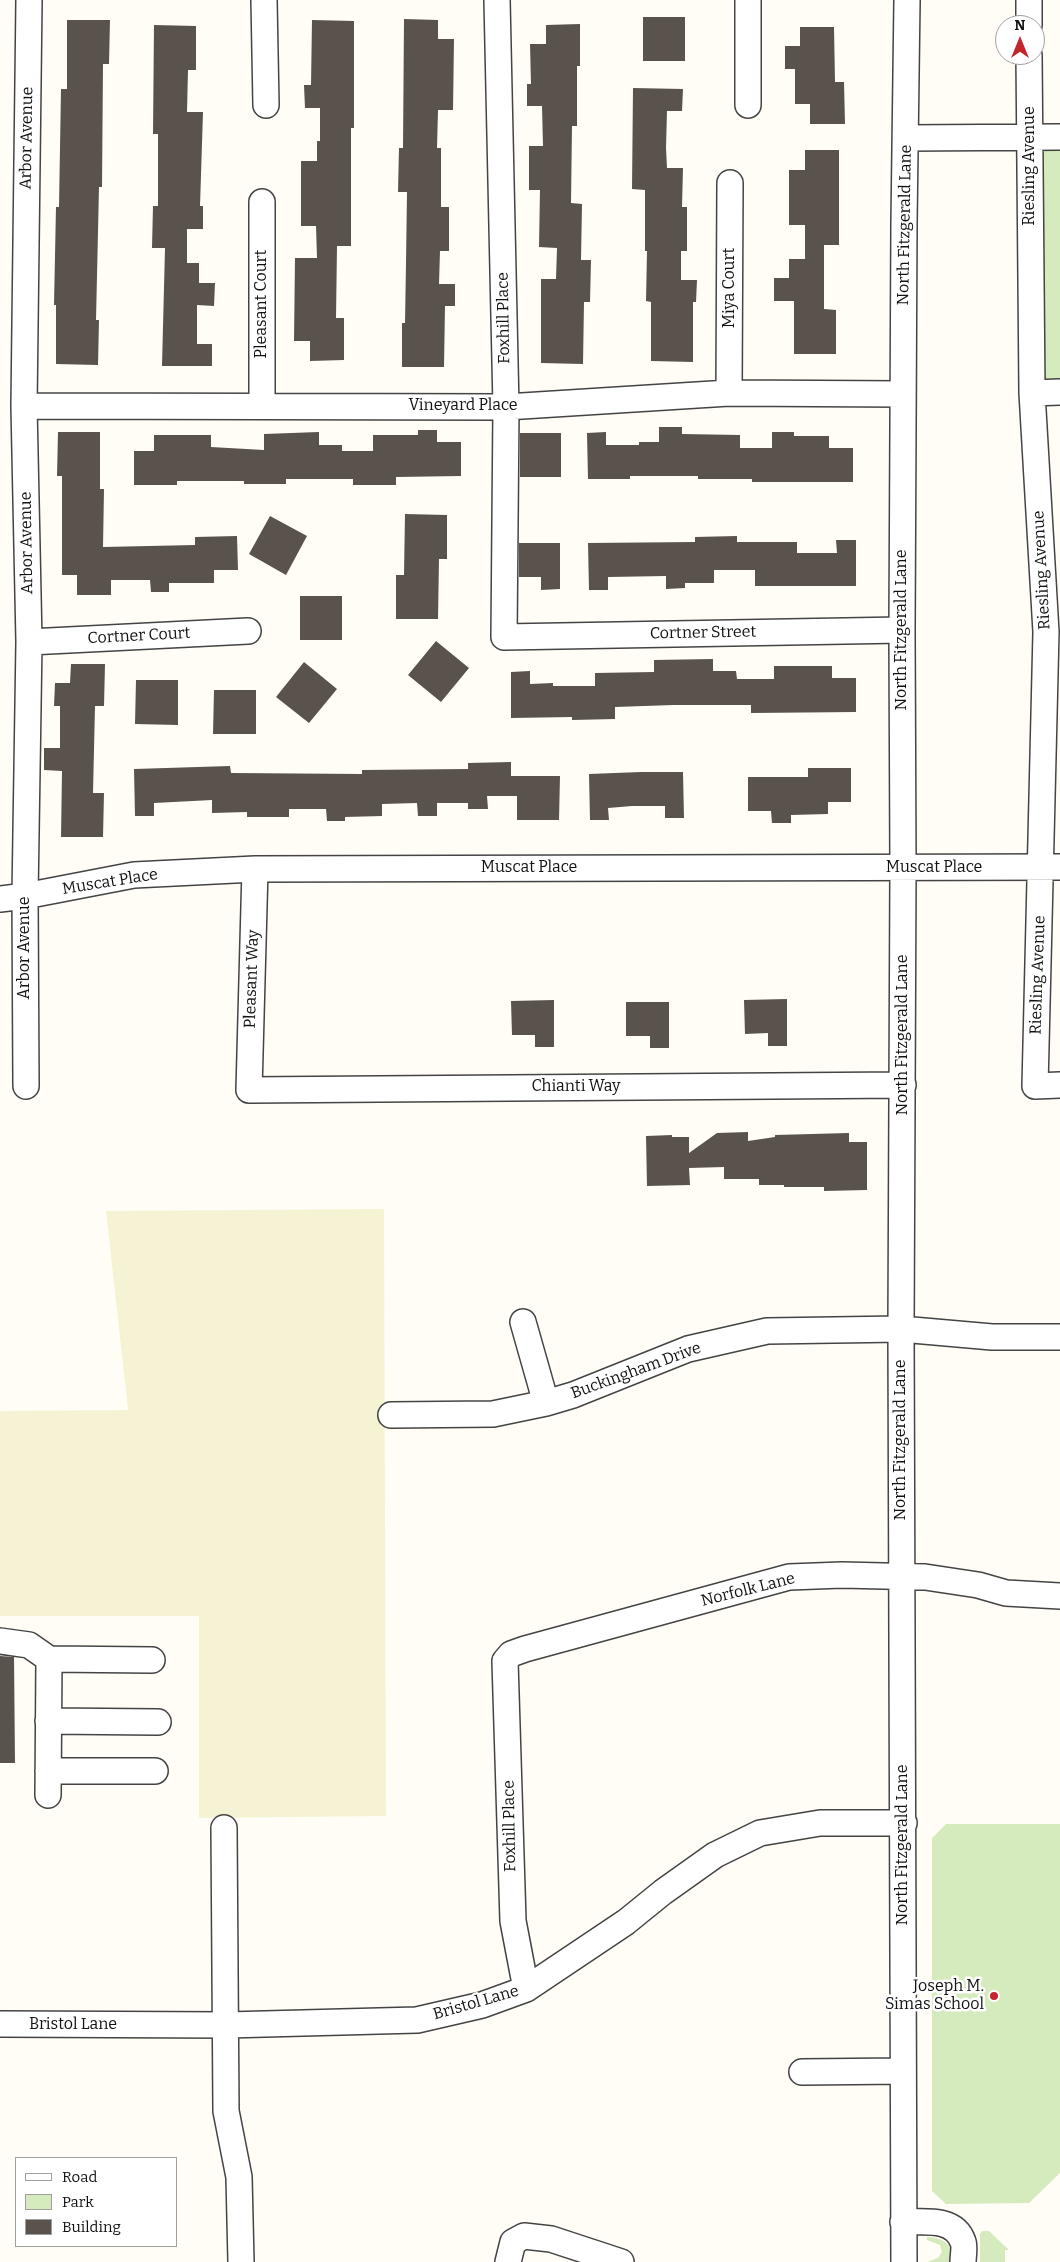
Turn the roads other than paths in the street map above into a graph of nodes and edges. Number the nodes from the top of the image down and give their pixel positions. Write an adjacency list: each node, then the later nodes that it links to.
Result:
1 (29, 0): 20 (street, Arbor Avenue)
2 (264, 0): 9 (street)
3 (497, 0): 22 (street, Foxhill Place)
4 (748, 0): 10 (street)
5 (908, 0): 13 (street, North Fitzgerald Lane)
6 (1029, 0): 7 (street)
7 (1029, 15)
8 (1029, 65): 11 (street, Riesling Avenue)
9 (266, 105)
10 (748, 105)
11 (1030, 137): 12 (street); 13 (street); 18 (street, Riesling Avenue)
12 (1060, 137)
13 (906, 138): 19 (street, North Fitzgerald Lane)
14 (730, 183): 17 (street, Miya Court)
15 (262, 202): 21 (street, Pleasant Court)
16 (1060, 392): 18 (street)
17 (729, 393): 19 (street, Vineyard Place); 22 (street, Vineyard Place)
18 (1032, 393): 25 (street, Riesling Avenue)
19 (903, 394): 23 (street, North Fitzgerald Lane)
20 (24, 406): 21 (street, Vineyard Place); 27 (street, Arbor Avenue)
21 (262, 406): 22 (street, Vineyard Place)
22 (506, 407): 26 (street, Foxhill Place)
23 (902, 630): 26 (street, Cortner Street); 28 (street, North Fitzgerald Lane)
24 (248, 631): 27 (street, Cortner Court)
25 (1053, 632): 29 (street, Riesling Avenue)
26 (504, 637)
27 (30, 642): 31 (street, Arbor Avenue)
28 (903, 868): 29 (street, Muscat Place); 30 (street, Muscat Place); 33 (street, North Fitzgerald Lane)
29 (1051, 868): 35 (street, Riesling Avenue)
30 (255, 869): 31 (street, Muscat Place); 36 (street, Pleasant Way)
31 (25, 896): 32 (street, Muscat Place); 34 (street, Arbor Avenue)
32 (0, 899)
33 (903, 1084): 36 (street, Chianti Way); 38 (street, North Fitzgerald Lane)
34 (26, 1086)
35 (1060, 1086)
36 (249, 1090)
37 (523, 1322): 40 (street)
38 (901, 1329): 39 (street, Buckingham Drive); 40 (street, Buckingham Drive); 42 (street, North Fitzgerald Lane)
39 (1060, 1337)
40 (546, 1403): 41 (street, Buckingham Drive)
41 (391, 1415)
42 (902, 1576): 43 (street, Norfolk Lane); 47 (street, Norfolk Lane); 51 (street, North Fitzgerald Lane)
43 (1060, 1596)
44 (0, 1641): 45 (street)
45 (49, 1659): 46 (street); 48 (street)
46 (152, 1660)
47 (505, 1661): 53 (street, Foxhill Place)
48 (48, 1721): 49 (street); 50 (street)
49 (158, 1722)
50 (155, 1771)
51 (904, 1823): 53 (street, Bristol Lane); 56 (street, North Fitzgerald Lane)
52 (224, 1828): 55 (street)
53 (526, 1989): 55 (street, Bristol Lane)
54 (0, 2024): 55 (street, Bristol Lane)
55 (227, 2025): 59 (street)
56 (904, 2070): 57 (street); 58 (street, North Fitzgerald Lane)
57 (802, 2072)
58 (903, 2222): 62 (street, North Fitzgerald Lane); 63 (street)
59 (241, 2262)
60 (508, 2262): 61 (street)
61 (621, 2262)
62 (904, 2262)
63 (963, 2262)

